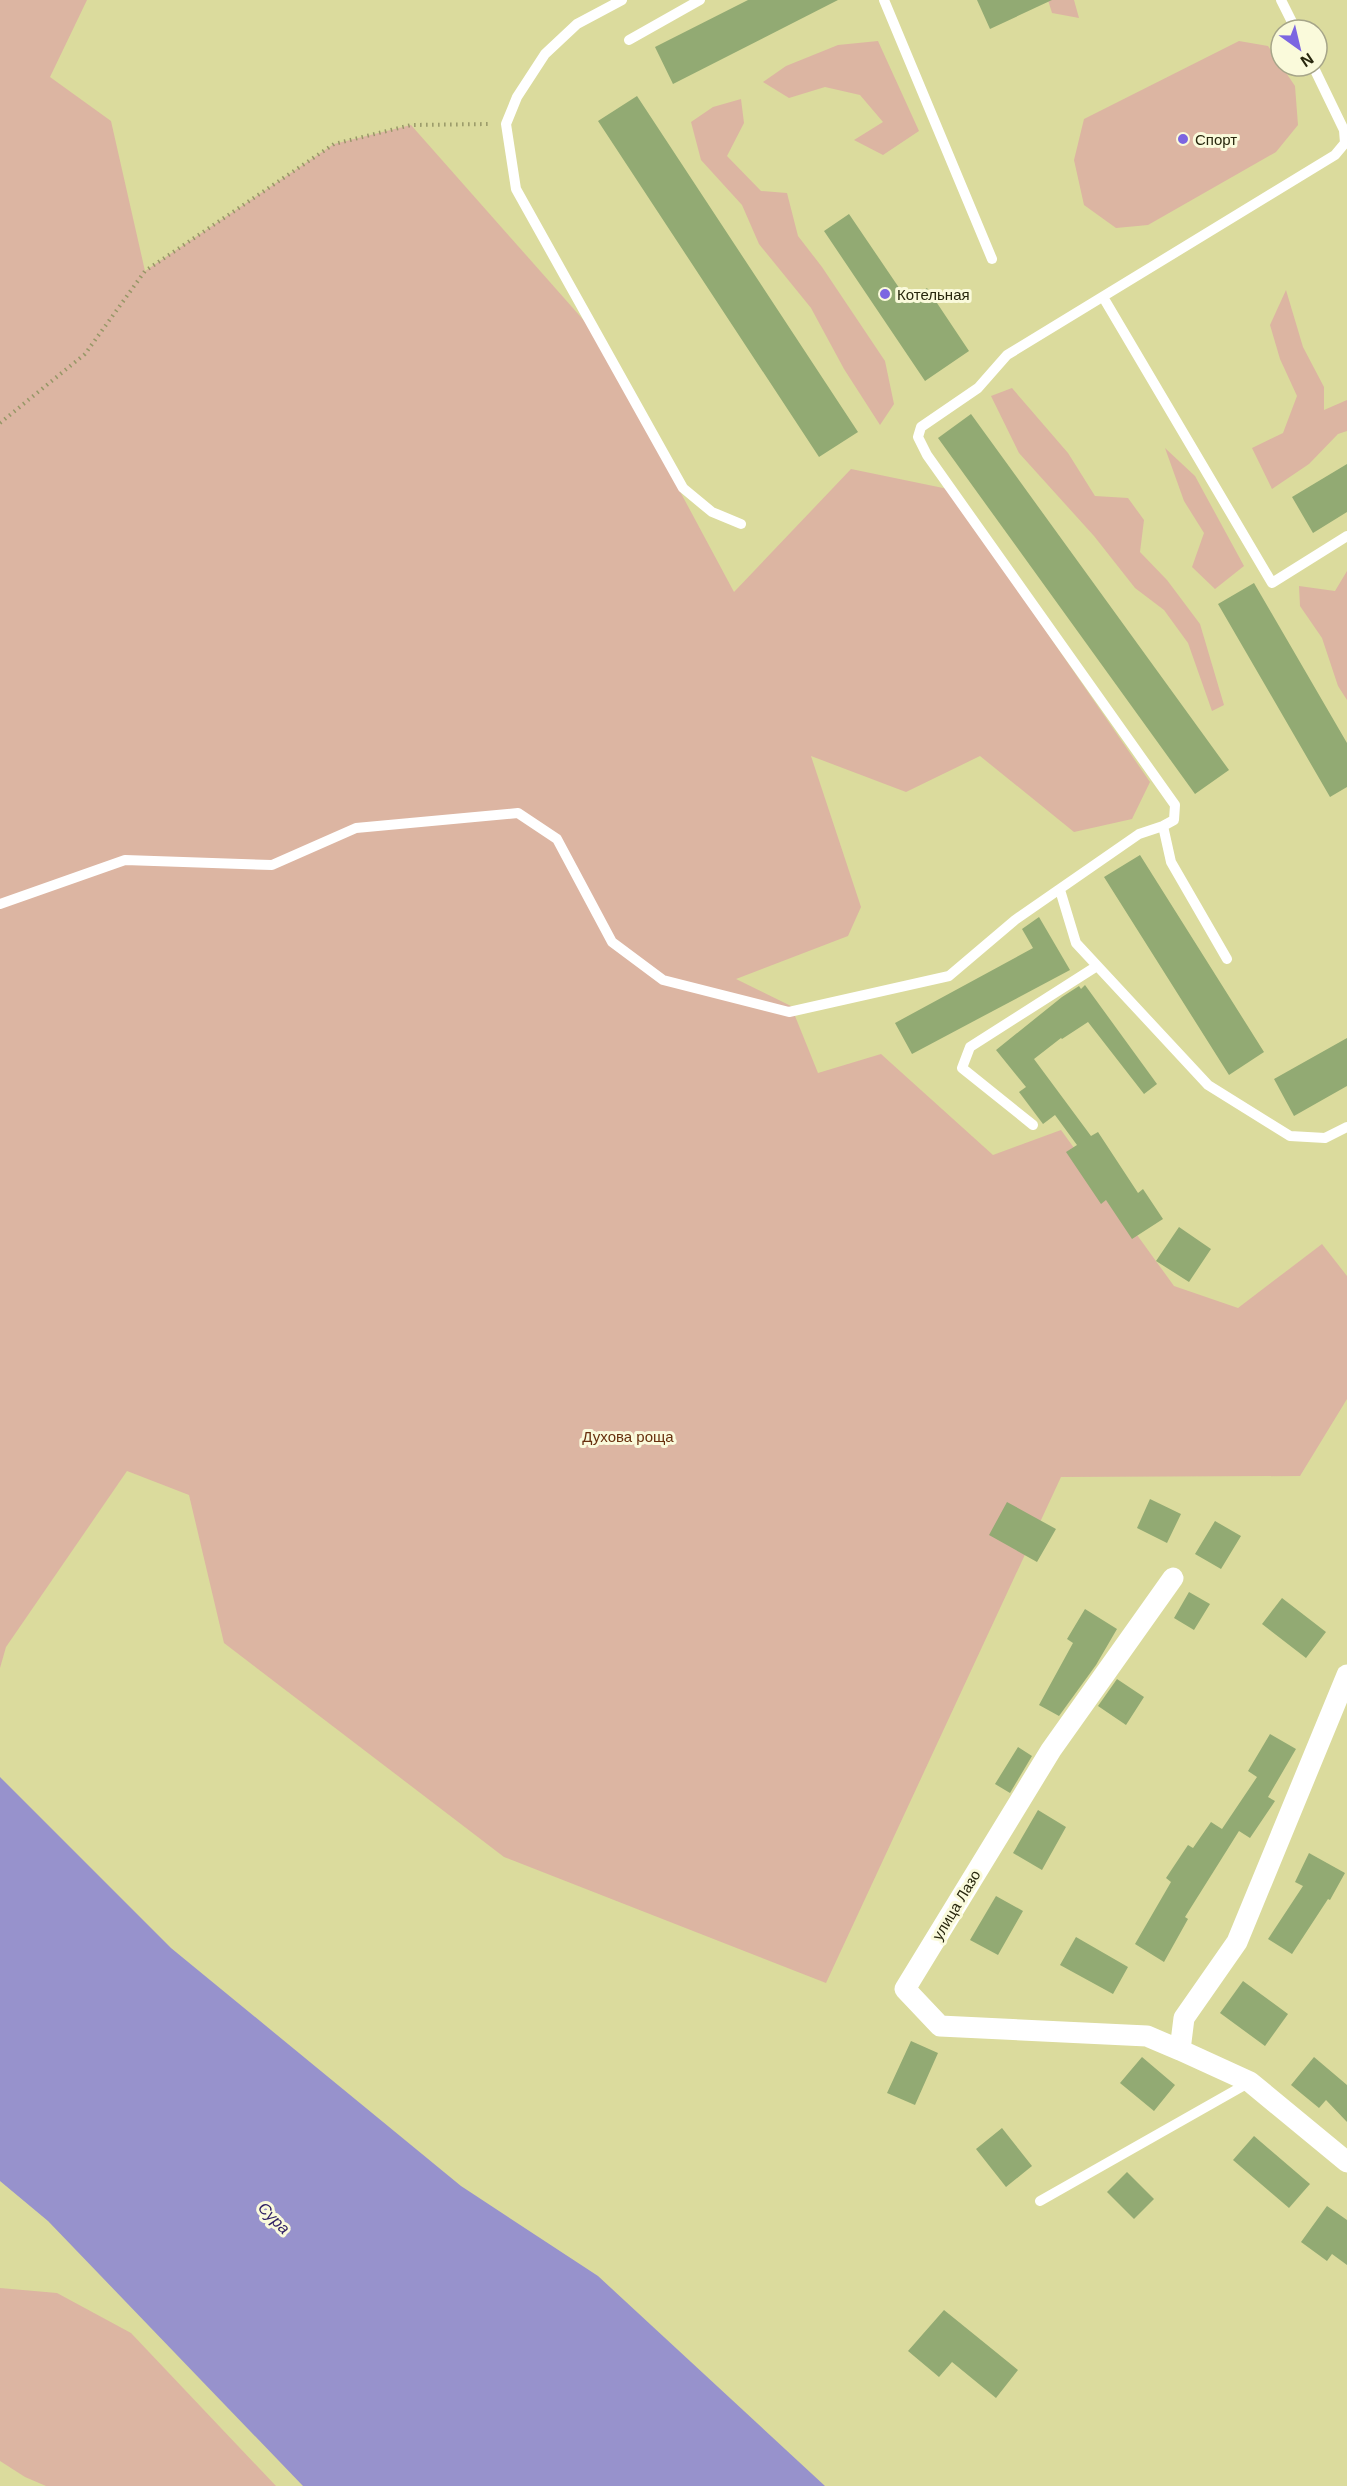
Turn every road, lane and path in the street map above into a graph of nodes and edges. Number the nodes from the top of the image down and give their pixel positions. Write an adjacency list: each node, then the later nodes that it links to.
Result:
1 (622, 0): 9 (lane)
2 (700, 0): 5 (lane)
3 (884, 0): 10 (lane)
4 (1281, 0): 6 (lane)
5 (687, 3): 7 (lane)
6 (1290, 18)
7 (629, 40)
8 (1319, 78): 11 (lane)
9 (506, 124): 12 (path); 13 (lane)
10 (992, 259)
11 (1102, 297): 14 (lane); 15 (lane)
12 (0, 423)
13 (741, 524)
14 (1347, 536)
15 (1163, 826): 16 (lane); 18 (lane)
16 (1060, 890): 17 (lane); 19 (lane)
17 (0, 904)
18 (1227, 959)
19 (1097, 966): 20 (lane); 21 (lane)
20 (1033, 1125)
21 (1347, 1127)
22 (1173, 1578): 24 (street, улица Лазо)
23 (1347, 1676): 24 (street)
24 (1180, 2050): 25 (street, улица Лазо)
25 (1250, 2082): 26 (street, улица Лазо); 27 (lane)
26 (1347, 2162)
27 (1040, 2201)

